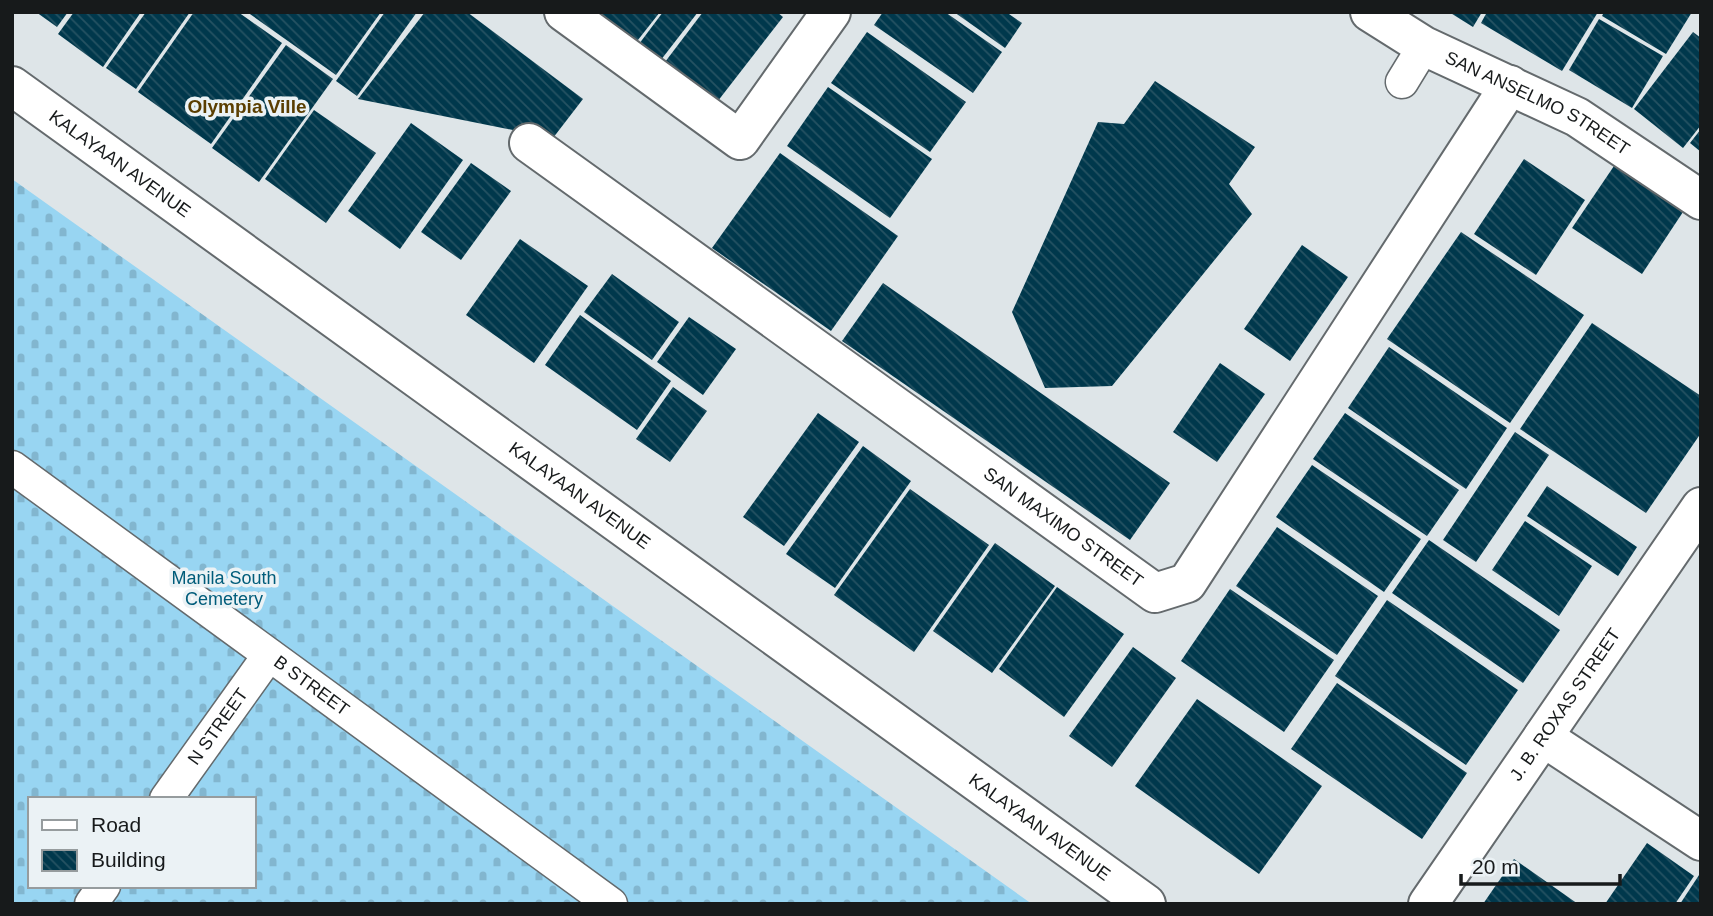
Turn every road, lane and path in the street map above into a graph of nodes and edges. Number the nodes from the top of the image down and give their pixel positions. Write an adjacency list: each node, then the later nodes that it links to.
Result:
1 (564, 12): 2 (street)
2 (831, 12)
3 (1370, 12): 4 (street, SAN ANSELMO STREET)
4 (1424, 46): 5 (lane); 6 (street, SAN ANSELMO STREET)
5 (1402, 82)
6 (1510, 85): 8 (street, SAN MAXIMO STREET); 9 (street, SAN ANSELMO STREET)
7 (12, 86): 19 (street, KALAYAAN AVENUE)
8 (529, 144)
9 (1701, 200)
10 (12, 467): 12 (lane, B STREET)
11 (1701, 507): 13 (street, J. B. ROXAS STREET)
12 (269, 654): 14 (lane, N STREET); 18 (lane, B STREET)
13 (1543, 737): 15 (street); 20 (street, J. B. ROXAS STREET)
14 (167, 797)
15 (1701, 841)
16 (103, 888): 17 (lane)
17 (91, 904)
18 (611, 904)
19 (1146, 904)
20 (1428, 904)

